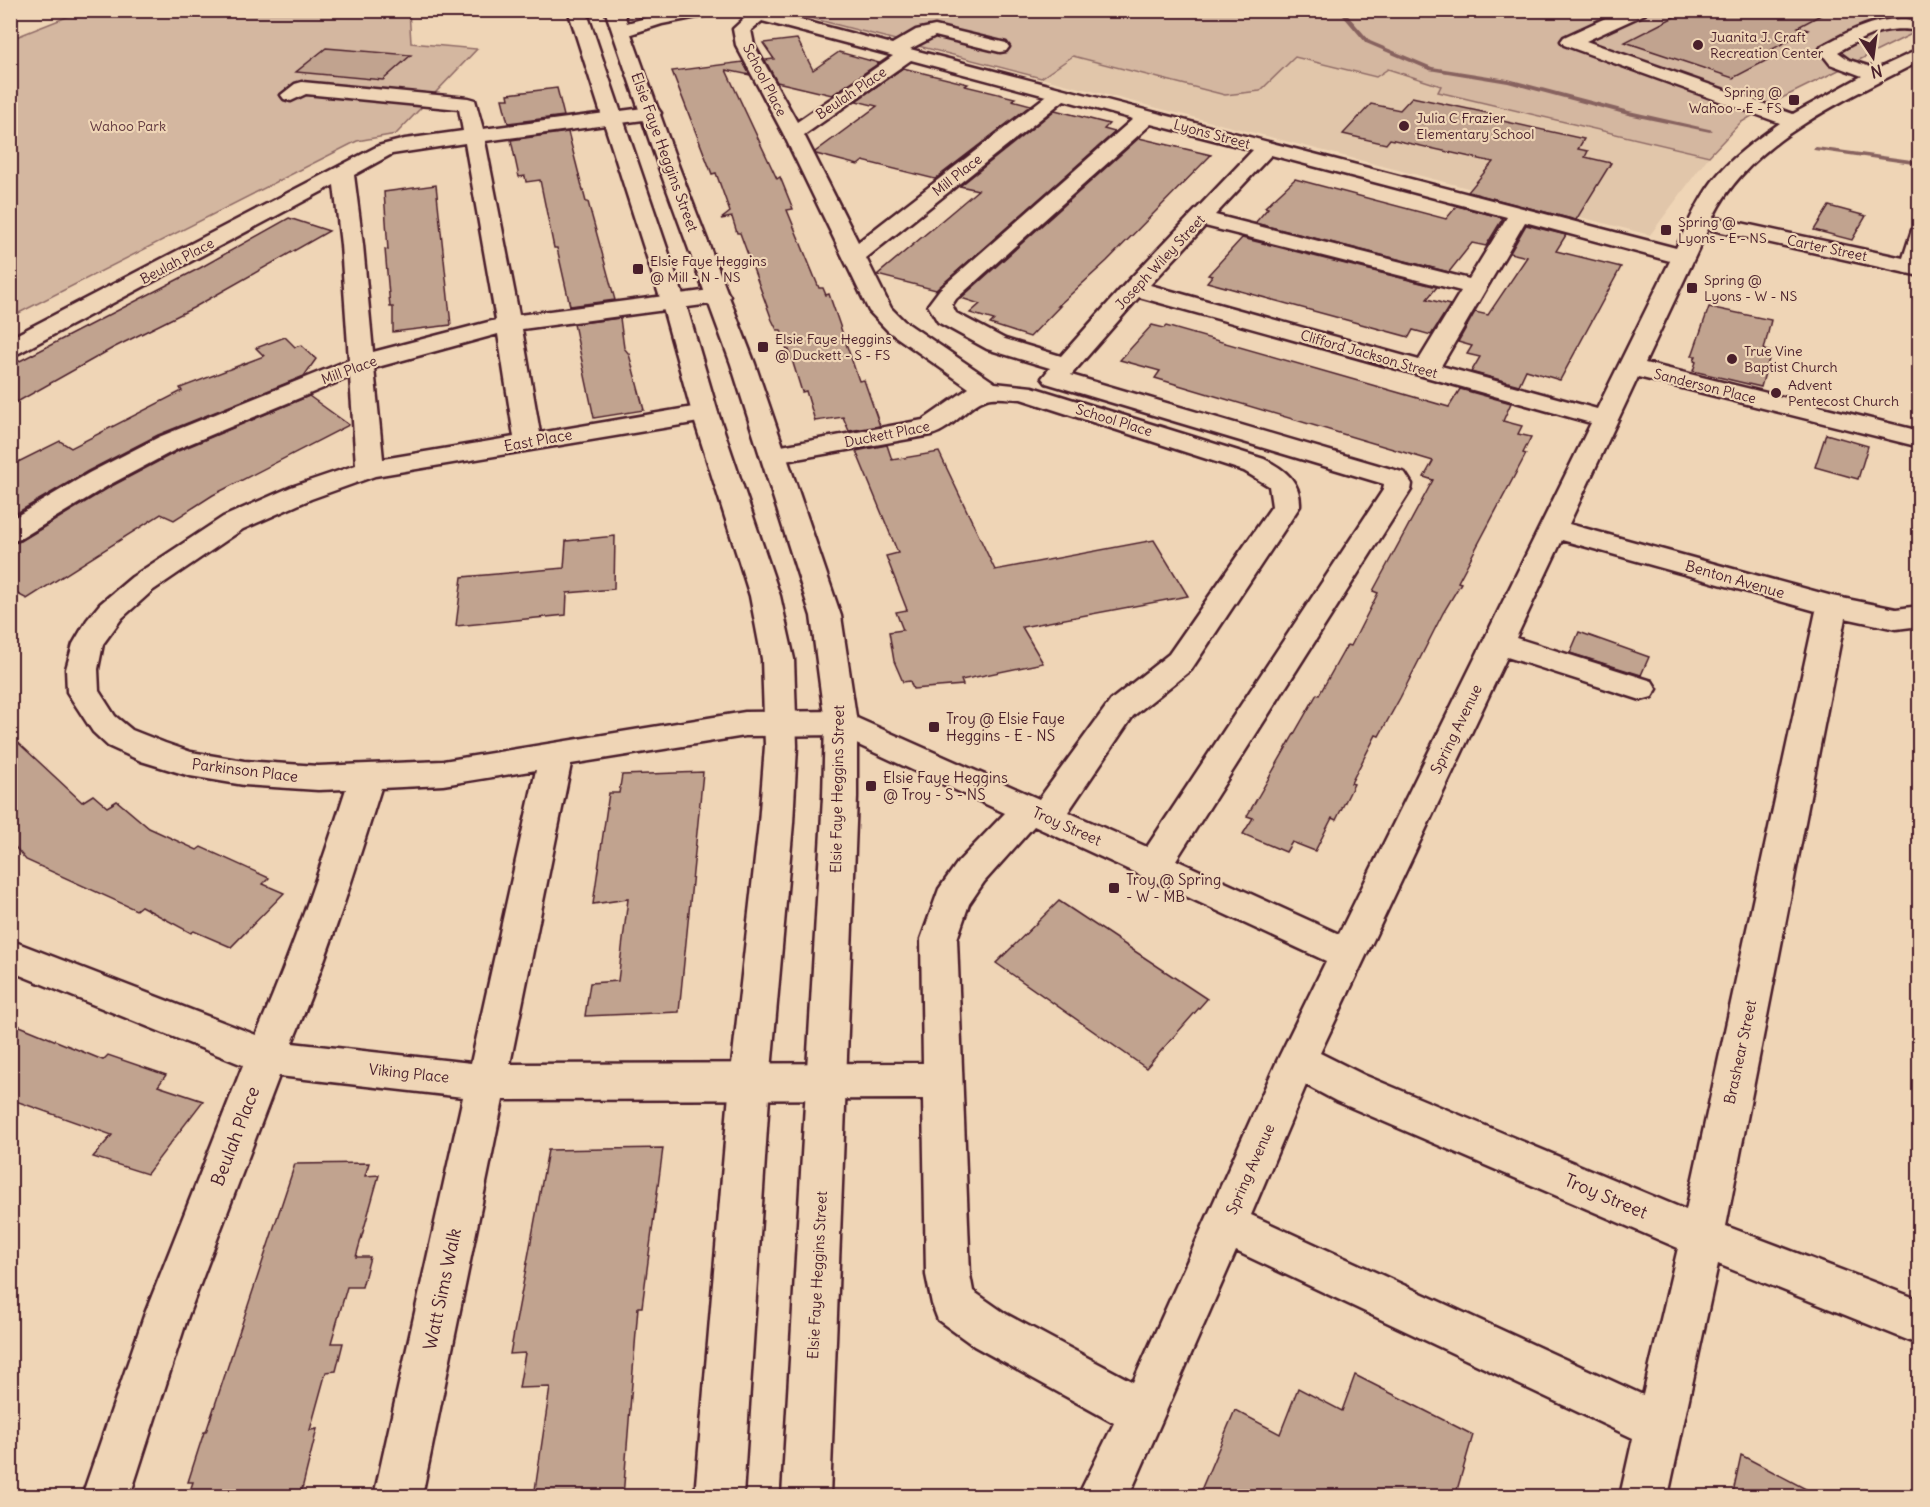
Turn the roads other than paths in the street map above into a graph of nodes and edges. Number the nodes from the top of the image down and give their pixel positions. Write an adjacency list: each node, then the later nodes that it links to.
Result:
1 (577, 10): 16 (street)
2 (614, 10): 7 (street, Elsie Faye Heggins Street)
3 (707, 10): 7 (street)
4 (1639, 10): 17 (street)
5 (749, 13): 9 (street, Lyons Street); 18 (street, School Place)
6 (1920, 26): 11 (street)
7 (621, 32): 14 (street, Elsie Faye Heggins Street)
8 (1000, 47): 9 (street, Beulah Place)
9 (901, 52): 12 (street, Lyons Street); 18 (street, Beulah Place)
10 (1920, 54): 11 (street, Spring Avenue)
11 (1879, 75): 17 (street, Spring Avenue)
12 (1060, 94): 15 (street, Lyons Street); 26 (street, Mill Place)
13 (291, 95): 19 (street)
14 (651, 113): 16 (street, Beulah Place); 31 (street, Elsie Faye Heggins Street)
15 (1148, 117): 20 (street, Lyons Street); 38 (street)
16 (612, 118): 19 (street, Beulah Place); 32 (street)
17 (1796, 122): 24 (street, Spring Avenue)
18 (793, 132): 26 (street, School Place)
19 (474, 137): 21 (street, Beulah Place); 33 (street)
20 (1267, 148): 22 (street, Lyons Street); 23 (street, Joseph Wiley Street)
21 (343, 174): 34 (street, Beulah Place); 35 (street)
22 (1520, 215): 27 (street, Lyons Street); 30 (street)
23 (1200, 218): 29 (street, Joseph Wiley Street); 30 (street)
24 (1700, 221): 27 (street, Spring Avenue); 28 (street, Carter Street)
25 (1920, 235): 28 (street)
26 (854, 257): 39 (street, School Place)
27 (1683, 257): 36 (street, Spring Avenue)
28 (1916, 268)
29 (1134, 288): 37 (street, Clifford Jackson Street); 38 (street, Joseph Wiley Street)
30 (1477, 288): 37 (street)
31 (718, 296): 32 (street, Mill Place); 44 (street, Elsie Faye Heggins Street)
32 (673, 301): 33 (street, Mill Place); 40 (street)
33 (509, 324): 35 (street, Mill Place); 43 (street)
34 (10, 348)
35 (360, 364): 45 (street); 47 (street, Mill Place)
36 (1630, 367): 41 (street, Spring Avenue); 42 (street, Sanderson Place)
37 (1426, 369): 41 (street, Clifford Jackson Street)
38 (1060, 372): 57 (street)
39 (988, 390): 44 (street, Duckett Place); 56 (street, School Place)
40 (705, 413): 43 (street, East Place); 53 (street)
41 (1605, 419): 46 (street, Spring Avenue)
42 (1920, 439)
43 (528, 442): 45 (street, East Place)
44 (774, 455): 52 (street, Elsie Faye Heggins Street)
45 (370, 469): 55 (street, Parkinson Place)
46 (1552, 528): 48 (street, Benton Avenue); 50 (street, Spring Avenue)
47 (10, 533)
48 (1832, 606): 49 (street, Benton Avenue); 67 (street, Brashear Street)
49 (1920, 616)
50 (1498, 643): 51 (street); 59 (street, Spring Avenue)
51 (1641, 689)
52 (841, 723): 53 (street, Troy Street); 56 (street, Troy Street); 65 (street, Elsie Faye Heggins Street)
53 (781, 724): 54 (street, Parkinson Place); 64 (street)
54 (556, 756): 55 (street, Parkinson Place); 63 (street, Watt Sims Walk)
55 (367, 778): 60 (street, Beulah Place)
56 (1037, 812): 57 (street, Troy Street); 62 (street)
57 (1154, 866): 59 (street, Troy Street)
58 (10, 955): 60 (street, Viking Place)
59 (1349, 955): 61 (street, Spring Avenue)
60 (266, 1057): 63 (street, Viking Place); 71 (street, Beulah Place)
61 (1297, 1062): 66 (street, Spring Avenue); 67 (street, Troy Street)
62 (942, 1081): 65 (street, Viking Place); 69 (street)
63 (485, 1082): 64 (street, Viking Place); 72 (street, Watt Sims Walk)
64 (750, 1082): 65 (street, Viking Place); 73 (street)
65 (827, 1083): 74 (street, Elsie Faye Heggins Street)
66 (1226, 1224): 69 (street, Spring Avenue); 70 (street)
67 (1702, 1237): 68 (street, Troy Street); 70 (street, Brashear Street)
68 (1920, 1323)
69 (1143, 1413): 75 (street, Spring Avenue)
70 (1659, 1426): 76 (street, Brashear Street)
71 (106, 1497)
72 (398, 1497)
73 (719, 1497)
74 (806, 1497)
75 (1102, 1497)
76 (1644, 1497)

